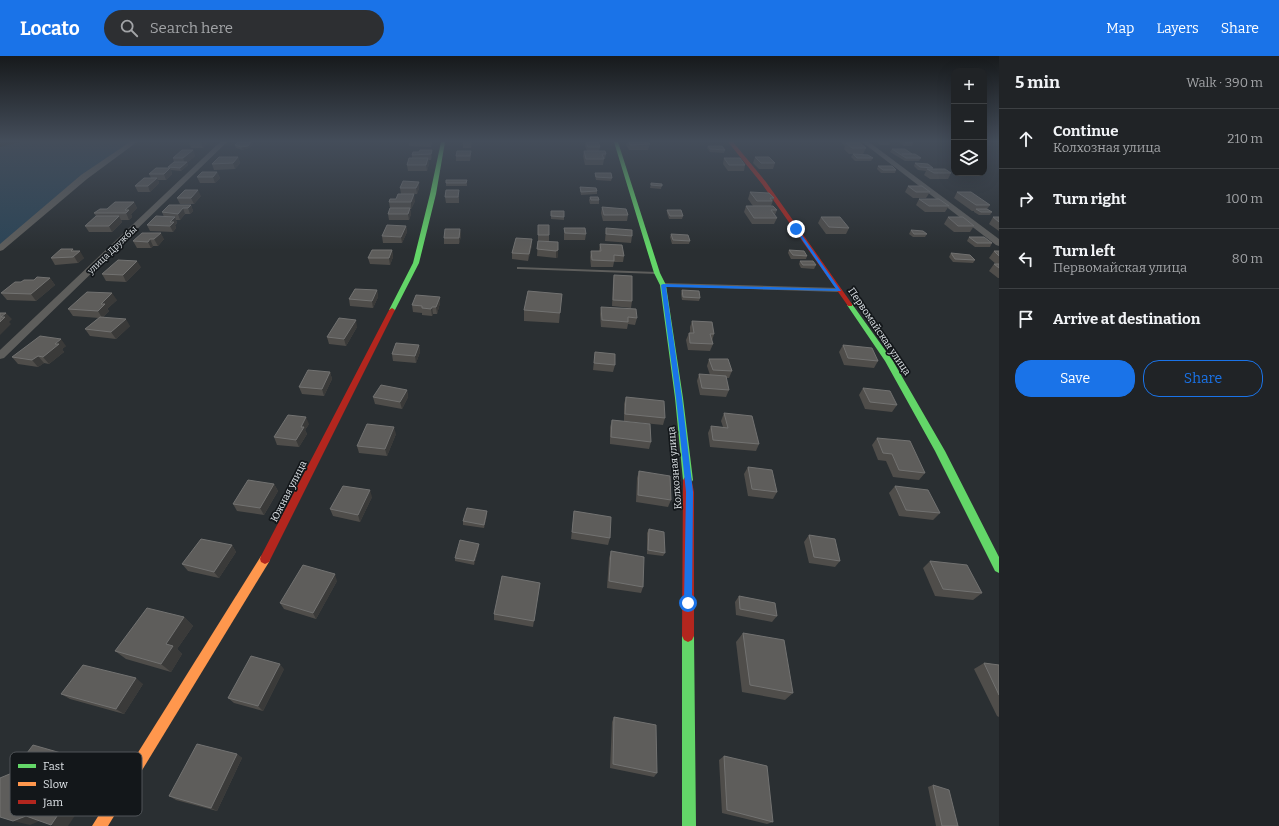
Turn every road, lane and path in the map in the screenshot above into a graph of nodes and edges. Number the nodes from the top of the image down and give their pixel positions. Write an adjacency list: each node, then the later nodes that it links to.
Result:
1 (83, 178): 8 (street)
2 (186, 178): 13 (street, улица Дружбы)
3 (436, 178): 15 (street, Южная улица)
4 (628, 178): 10 (street, Колхозная улица)
5 (760, 178): 12 (street, Первомайская улица)
6 (913, 178): 7 (street)
7 (999, 243)
8 (0, 248)
9 (518, 268): 10 (lane)
10 (657, 273): 11 (street, Колхозная улица)
11 (663, 285): 12 (lane); 18 (street, Колхозная улица)
12 (839, 290): 14 (street, Первомайская улица)
13 (0, 356)
14 (999, 568)
15 (142, 758)
16 (106, 816): 17 (street, Южная улица)
17 (100, 826)
18 (689, 826)

